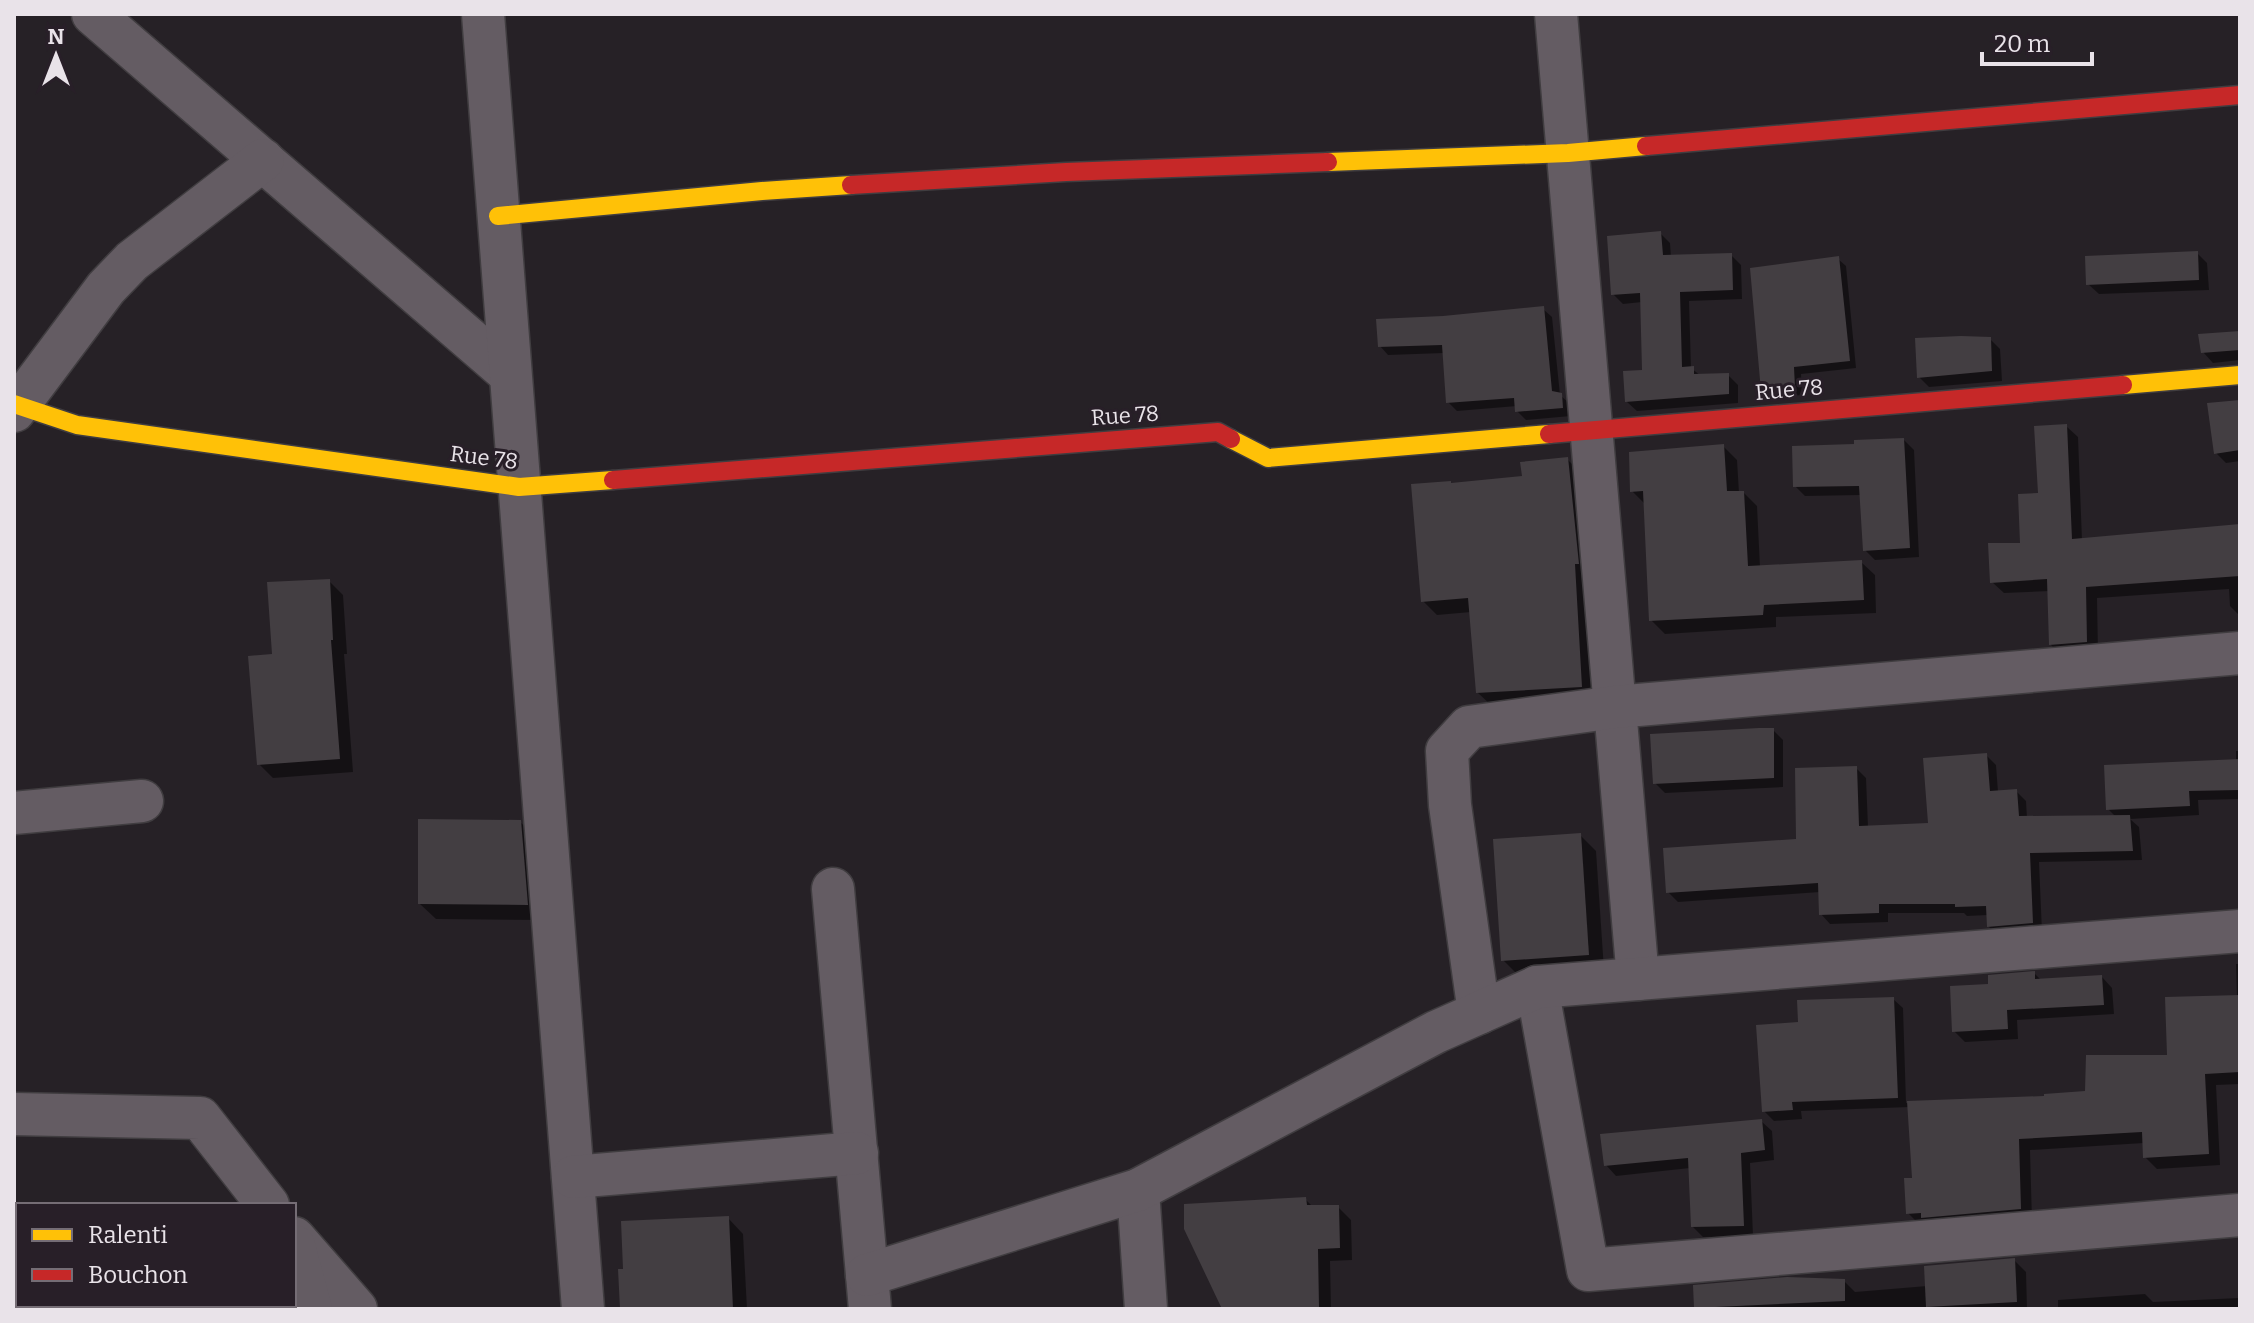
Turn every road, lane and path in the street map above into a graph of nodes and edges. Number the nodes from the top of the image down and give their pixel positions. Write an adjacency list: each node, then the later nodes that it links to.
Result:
1 (93, 14): 6 (street)
2 (483, 14): 7 (street)
3 (1556, 14): 5 (street)
4 (2240, 95): 5 (street)
5 (1568, 153): 7 (street); 11 (street)
6 (263, 160): 8 (street); 10 (street)
7 (498, 216): 8 (street)
8 (510, 374): 12 (street)
9 (2240, 375): 11 (street, Rue 78)
10 (16, 407): 12 (street, Rue 78)
11 (1592, 430): 12 (street, Rue 78); 14 (street)
12 (519, 487): 24 (street)
13 (2240, 653): 14 (street)
14 (1615, 707): 19 (street); 21 (street)
15 (142, 801): 16 (street)
16 (14, 813)
17 (833, 889): 23 (street)
18 (2240, 931): 19 (street)
19 (1638, 979): 20 (street)
20 (1537, 987): 21 (street); 27 (street)
21 (1479, 1013): 25 (street)
22 (14, 1114): 26 (street)
23 (857, 1153): 24 (street); 30 (street)
24 (573, 1177): 33 (street)
25 (1138, 1190): 30 (street); 34 (street)
26 (266, 1203)
27 (2240, 1215)
28 (296, 1240): 32 (street)
29 (296, 1253): 31 (street)
30 (869, 1292)
31 (311, 1309)
32 (356, 1309)
33 (583, 1309)
34 (1146, 1309)

